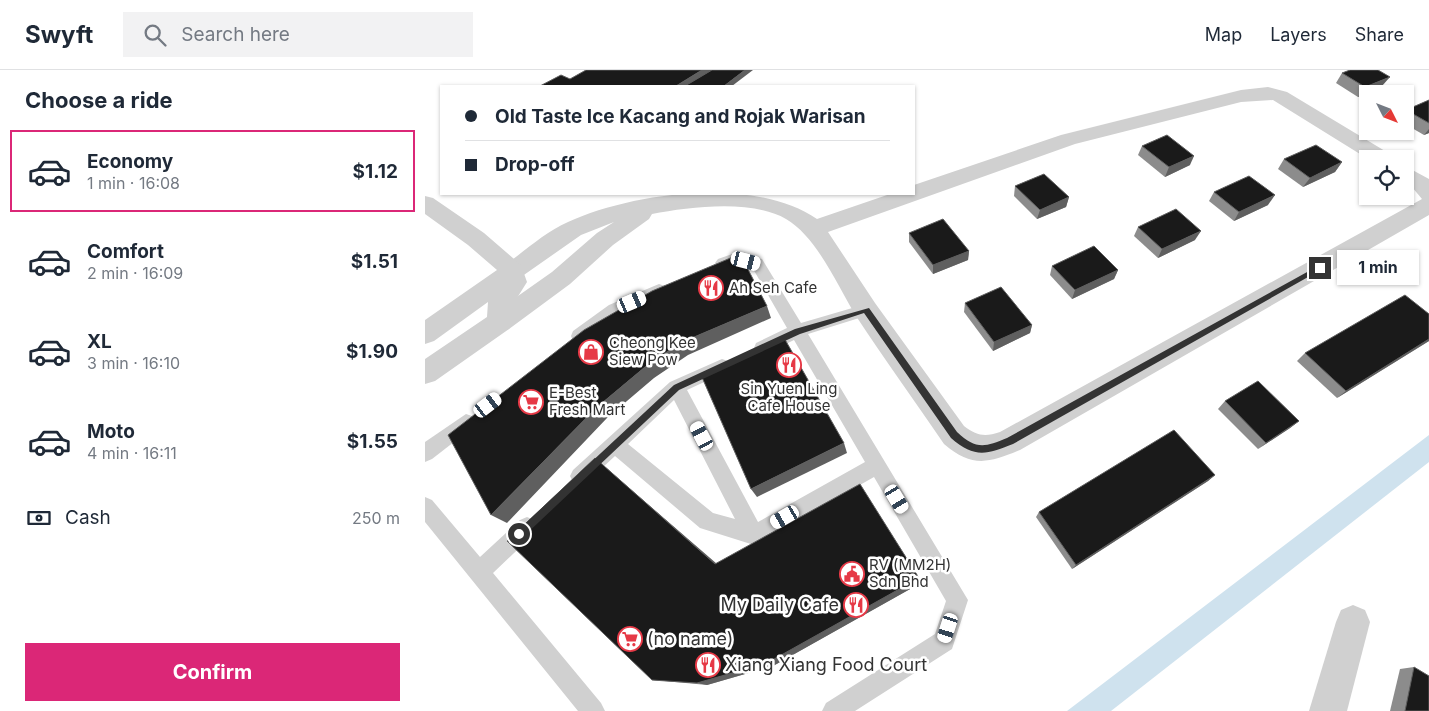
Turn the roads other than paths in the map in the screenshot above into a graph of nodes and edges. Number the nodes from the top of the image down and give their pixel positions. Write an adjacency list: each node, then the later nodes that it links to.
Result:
1 (1369, 150): 3 (street)
2 (1414, 178): 4 (street)
3 (915, 192)
4 (1429, 194)
5 (907, 195): 9 (street)
6 (425, 203): 11 (street)
7 (1429, 205): 13 (street)
8 (651, 208): 9 (street); 11 (street); 14 (street)
9 (813, 228): 13 (street)
10 (709, 269): 15 (lane)
11 (513, 271): 14 (street); 16 (street)
12 (675, 283): 17 (lane)
13 (866, 310): 15 (lane)
14 (500, 322): 18 (street)
15 (797, 331): 19 (lane); 23 (lane)
16 (425, 334)
17 (567, 345)
18 (425, 373)
19 (676, 387): 21 (lane); 27 (lane)
20 (480, 411): 22 (lane)
21 (614, 444): 24 (lane); 27 (lane)
22 (425, 453)
23 (877, 465): 27 (lane); 31 (lane)
24 (564, 492)
25 (425, 507): 28 (lane)
26 (543, 512): 28 (lane)
27 (754, 535)
28 (479, 573): 30 (lane)
29 (1353, 622): 32 (street)
30 (593, 711)
31 (834, 711)
32 (1327, 711)

